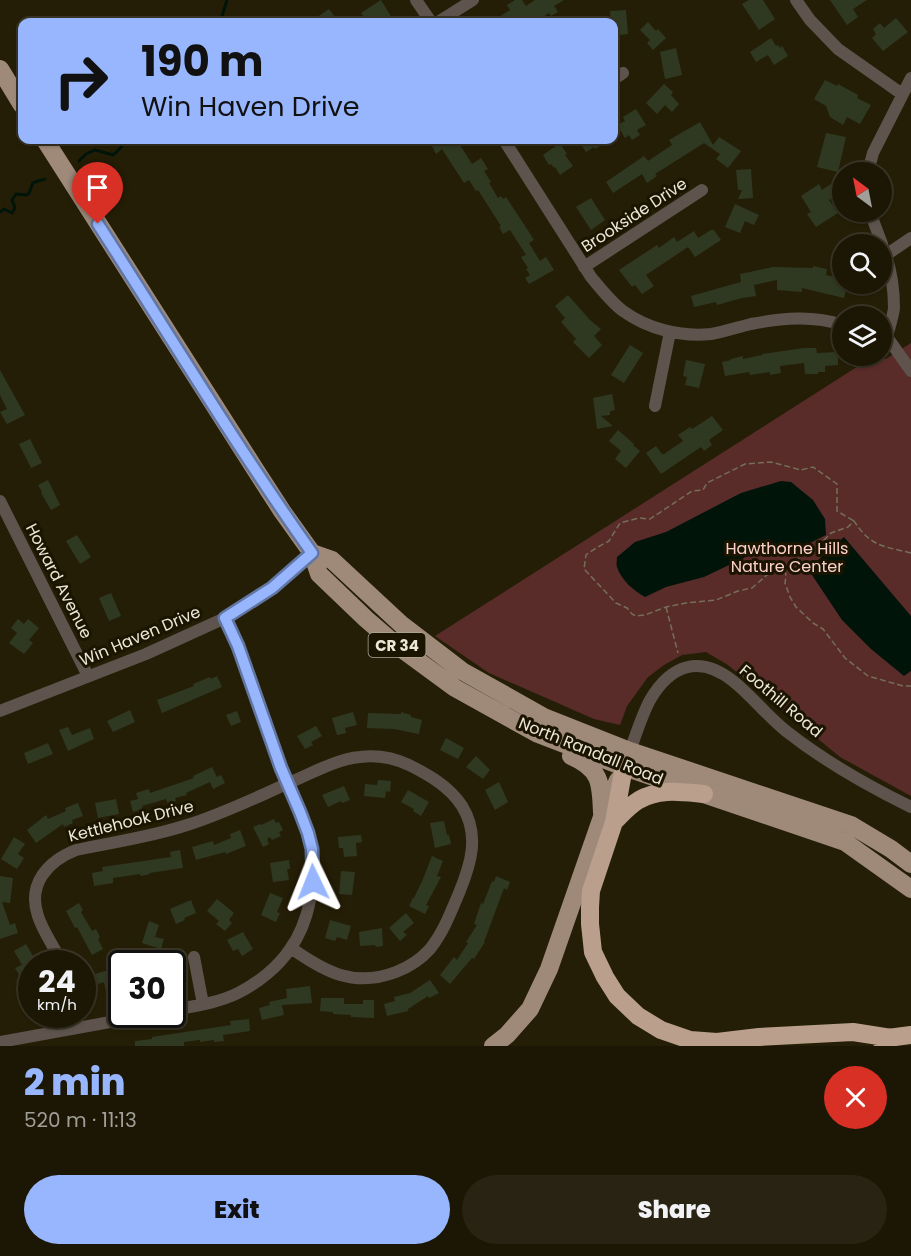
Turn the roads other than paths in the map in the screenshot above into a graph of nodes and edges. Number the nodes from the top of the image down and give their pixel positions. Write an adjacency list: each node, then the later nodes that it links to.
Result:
1 (416, 0): 4 (street)
2 (473, 0): 5 (street)
3 (796, 0): 8 (street)
4 (427, 18)
5 (444, 18)
6 (0, 69): 9 (main road)
7 (911, 78): 8 (street)
8 (902, 94): 12 (street)
9 (18, 98)
10 (48, 144): 25 (main road, North Randall Road / CR 34)
11 (511, 144): 16 (street, Brookside Drive)
12 (871, 162)
13 (702, 190): 16 (street, Brookside Drive)
14 (911, 238): 15 (street)
15 (892, 245)
16 (584, 267): 20 (street, Brookside Drive)
17 (892, 282): 18 (street)
18 (892, 315)
19 (832, 322): 20 (street, Brookside Drive)
20 (670, 332): 23 (street)
21 (892, 347): 22 (street)
22 (911, 371)
23 (655, 406)
24 (0, 501): 27 (street, Howard Avenue)
25 (312, 553): 26 (street, Win Haven Drive); 29 (main road, North Randall Road / CR 34); 30 (main road, North Randall Road / CR 34)
26 (225, 618): 27 (street, Win Haven Drive); 31 (street)
27 (88, 676): 28 (street, Win Haven Drive)
28 (0, 711)
29 (504, 715): 30 (main road, North Randall Road / CR 34); 34 (main road)
30 (627, 759): 32 (main road, North Randall Road / CR 34); 33 (street, Foothill Road); 34 (highway); 35 (main road, North Randall Road / CR 34)
31 (288, 783): 37 (street); 37 (street, Kettlehook Drive); 38 (street, Kettlehook Drive)
32 (704, 794): 34 (highway); 36 (main road, North Randall Road / CR 34)
33 (911, 807)
34 (608, 819): 44 (highway); 46 (main road)
35 (911, 864)
36 (911, 889)
37 (291, 948): 40 (street)
38 (55, 950)
39 (194, 957): 40 (street)
40 (203, 1004): 41 (street)
41 (186, 1007)
42 (108, 1019): 45 (street)
43 (911, 1035): 44 (highway)
44 (891, 1038): 47 (highway)
45 (0, 1042)
46 (493, 1046)
47 (816, 1046)

